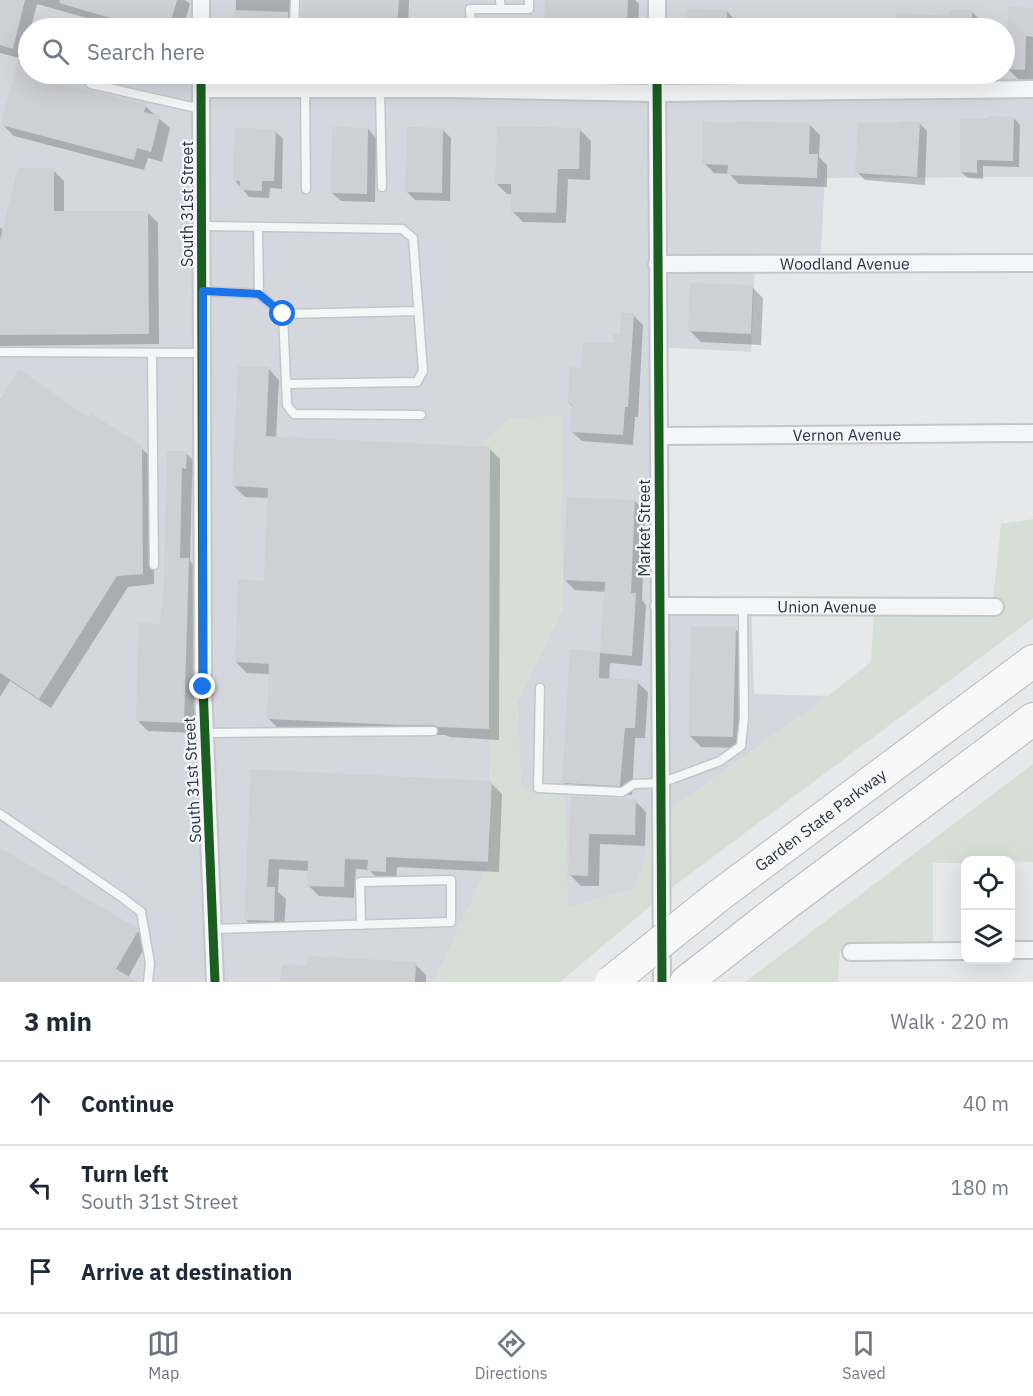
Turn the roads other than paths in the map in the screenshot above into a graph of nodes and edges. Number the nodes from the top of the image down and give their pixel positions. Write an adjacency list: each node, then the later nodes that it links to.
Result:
1 (201, 0): 6 (street)
2 (295, 0): 7 (lane)
3 (529, 0): 5 (lane)
4 (657, 0): 9 (street)
5 (501, 5): 8 (lane)
6 (201, 18)
7 (294, 18)
8 (471, 18)
9 (657, 18)
10 (91, 84): 19 (lane)
11 (201, 84): 19 (street, South 31st Street)
12 (298, 84): 16 (street); 21 (lane)
13 (437, 84): 16 (street)
14 (517, 84): 18 (street)
15 (656, 84): 18 (street, Market Street)
16 (380, 89): 20 (lane)
17 (1033, 89): 18 (street)
18 (656, 93): 25 (street, Market Street)
19 (202, 110): 22 (street, South 31st Street)
20 (382, 187)
21 (306, 189)
22 (202, 225): 23 (lane); 26 (street, South 31st Street)
23 (258, 228): 27 (lane); 28 (lane)
24 (1033, 263): 25 (street, Woodland Avenue)
25 (657, 264): 36 (street, Market Street)
26 (203, 291): 27 (lane); 32 (street, South 31st Street)
27 (259, 294): 29 (lane)
28 (418, 311): 29 (lane); 33 (lane)
29 (283, 314): 33 (lane)
30 (0, 352): 31 (lane)
31 (152, 353): 32 (lane); 37 (lane)
32 (203, 353): 45 (street, South 31st Street)
33 (286, 384): 34 (lane)
34 (422, 415)
35 (1033, 433): 36 (street, Vernon Avenue)
36 (659, 436): 38 (street, Market Street)
37 (154, 565)
38 (659, 606): 39 (street, Union Avenue); 46 (street, Market Street)
39 (743, 606): 40 (street, Union Avenue); 46 (lane)
40 (995, 607)
41 (1033, 661): 56 (highway, Garden State Parkway, bridge)
42 (540, 688): 46 (lane)
43 (1033, 719): 58 (highway)
44 (433, 731): 45 (lane)
45 (205, 733): 49 (street, South 31st Street)
46 (661, 783): 57 (street, Market Street)
47 (0, 814): 54 (lane)
48 (361, 924): 48 (lane); 49 (lane)
49 (214, 929): 55 (street, South 31st Street)
50 (1015, 950): 51 (street)
51 (1033, 950)
52 (961, 951): 53 (street)
53 (852, 952)
54 (148, 982)
55 (214, 982)
56 (611, 982)
57 (662, 982)
58 (686, 982)

